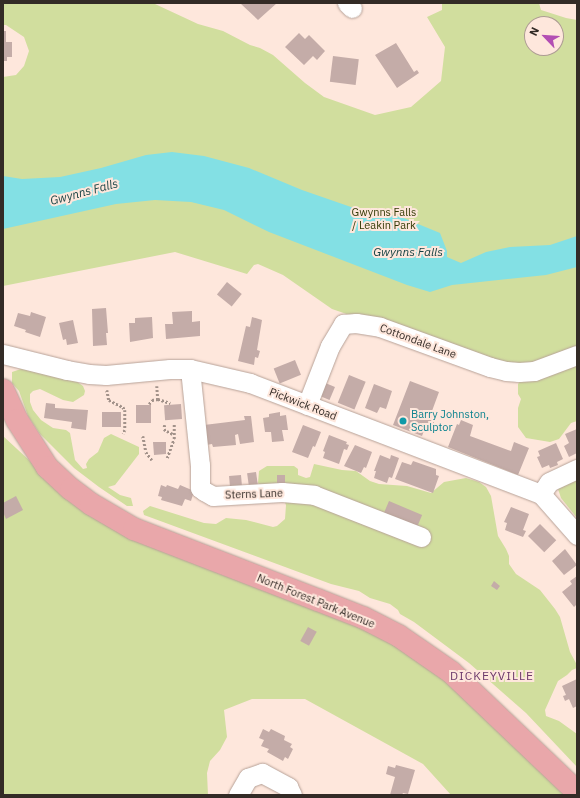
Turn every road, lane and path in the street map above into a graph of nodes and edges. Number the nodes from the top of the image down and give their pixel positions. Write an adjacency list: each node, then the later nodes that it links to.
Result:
1 (3, 354): 3 (street, Pickwick Road)
2 (577, 356): 10 (street, Cottondale Lane)
3 (190, 369): 10 (street, Pickwick Road); 22 (street, Sterns Lane)
4 (107, 383): 13 (path)
5 (157, 385): 7 (path)
6 (3, 390): 16 (main road, North Forest Park Avenue)
7 (158, 399): 8 (path); 9 (path)
8 (149, 404)
9 (170, 404)
10 (307, 405): 20 (street, Pickwick Road)
11 (174, 423): 14 (path)
12 (164, 425): 14 (path)
13 (123, 434)
14 (173, 434): 17 (path)
15 (142, 436): 18 (path)
16 (34, 446): 23 (main road, North Forest Park Avenue); 24 (main road, North Forest Park Avenue)
17 (167, 458)
18 (152, 460)
19 (577, 469): 20 (street)
20 (540, 494): 21 (street, Pickwick Road)
21 (577, 534)
22 (421, 537)
23 (577, 776)
24 (577, 792)
25 (238, 795): 26 (street)
26 (292, 795)

